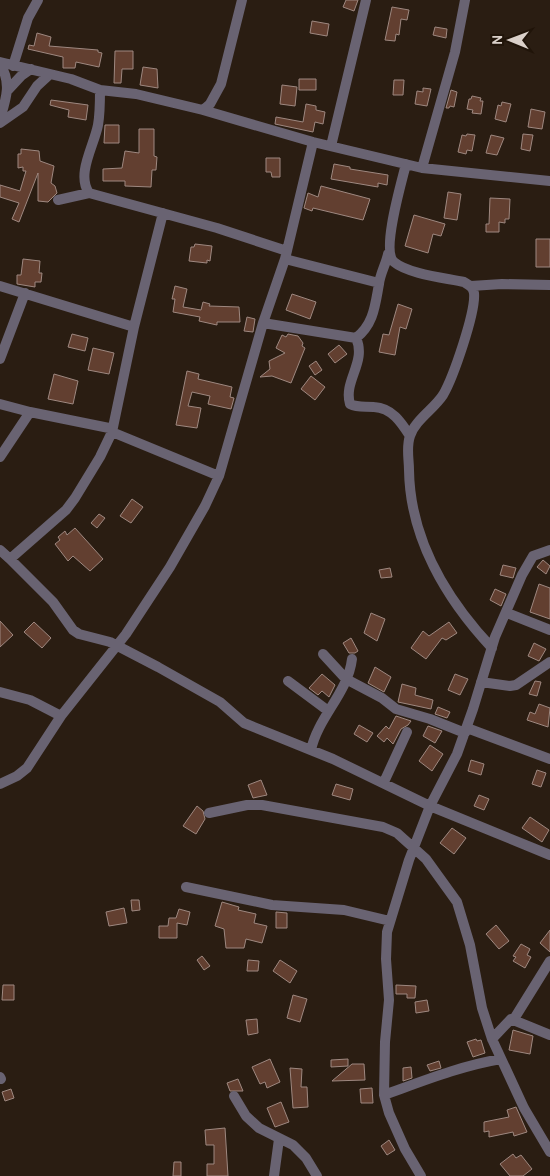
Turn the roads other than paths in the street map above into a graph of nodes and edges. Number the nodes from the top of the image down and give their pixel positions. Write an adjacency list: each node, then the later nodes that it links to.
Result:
1 (38, 0): 6 (street)
2 (242, 0): 11 (street)
3 (366, 0): 15 (street)
4 (465, 0): 17 (street)
5 (0, 63): 6 (street); 10 (street)
6 (13, 66): 7 (street)
7 (31, 69): 8 (street); 10 (street)
8 (50, 74): 9 (street); 13 (street)
9 (100, 90): 11 (street); 19 (street)
10 (7, 91): 12 (street)
11 (203, 110): 14 (street)
12 (0, 119)
13 (0, 123)
14 (313, 142): 15 (street); 23 (street)
15 (331, 146): 16 (street)
16 (406, 164): 17 (street); 22 (street)
17 (422, 168): 18 (street)
18 (550, 180)
19 (89, 193): 20 (street); 21 (street)
20 (58, 200)
21 (163, 213): 23 (street); 30 (street)
22 (388, 254): 24 (street); 27 (street)
23 (286, 255): 24 (street); 29 (street)
24 (379, 284): 31 (street)
25 (550, 284): 27 (street)
26 (0, 286): 28 (street)
27 (471, 286): 36 (street)
28 (25, 293): 30 (street); 32 (street)
29 (263, 322): 31 (street); 38 (street)
30 (134, 327): 35 (street)
31 (356, 338): 36 (street)
32 (0, 359)
33 (0, 404): 34 (street)
34 (30, 412): 35 (street); 37 (street)
35 (112, 432): 38 (street); 41 (street)
36 (410, 436): 45 (street)
37 (0, 457)
38 (219, 476): 44 (street)
39 (0, 550): 41 (street)
40 (550, 550): 42 (street)
41 (10, 559): 44 (street)
42 (508, 612): 43 (street); 45 (street)
43 (550, 630)
44 (116, 647): 54 (street); 57 (street)
45 (492, 648): 51 (street)
46 (323, 654): 49 (street)
47 (352, 659): 49 (street)
48 (550, 662): 51 (street)
49 (346, 680): 53 (street); 55 (street)
50 (288, 681): 53 (street)
51 (481, 682): 55 (street)
52 (0, 692): 54 (street)
53 (327, 710): 57 (street)
54 (61, 716): 60 (street)
55 (466, 731): 58 (street); 61 (street)
56 (408, 732): 59 (street)
57 (310, 750): 59 (street)
58 (550, 759)
59 (384, 782): 61 (street)
60 (0, 784)
61 (430, 806): 63 (street); 64 (street)
62 (209, 813): 63 (street)
63 (414, 848): 66 (street); 70 (street)
64 (550, 856)
65 (186, 887): 66 (street)
66 (390, 921): 73 (street)
67 (550, 961): 68 (street)
68 (514, 1019): 69 (street); 70 (street)
69 (550, 1035)
70 (492, 1039): 71 (street)
71 (501, 1058): 73 (street); 75 (street)
72 (234, 1096): 74 (street)
73 (384, 1096): 78 (street)
74 (279, 1140): 76 (street); 77 (street)
75 (550, 1152)
76 (274, 1176)
77 (317, 1176)
78 (421, 1176)

